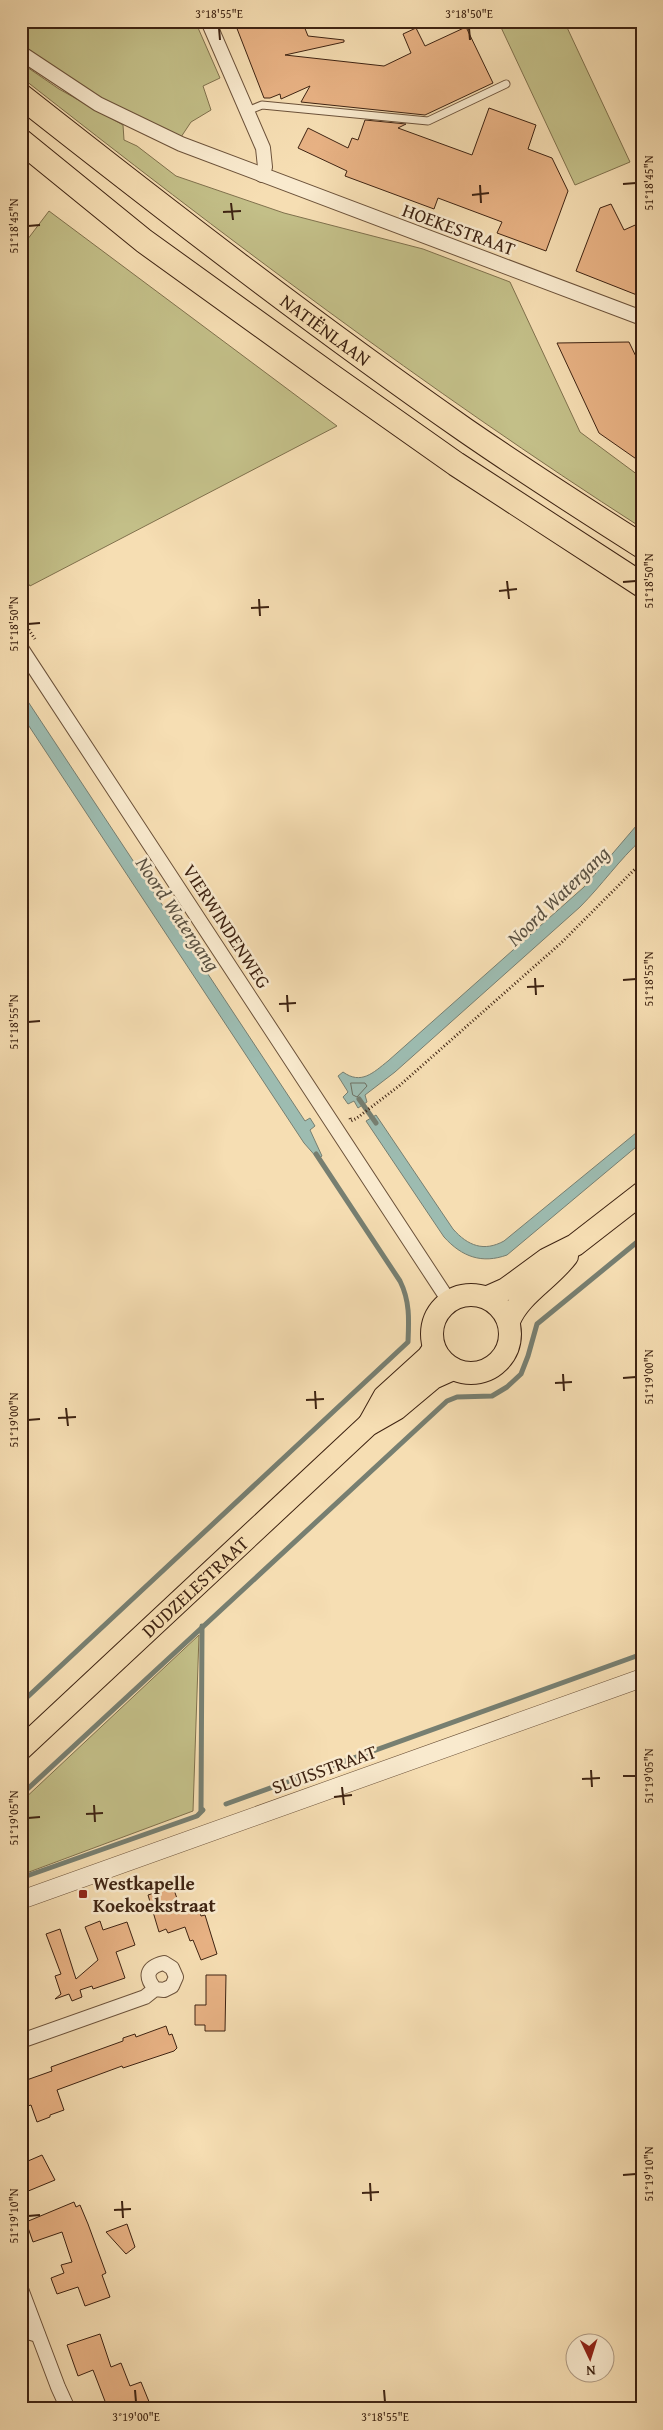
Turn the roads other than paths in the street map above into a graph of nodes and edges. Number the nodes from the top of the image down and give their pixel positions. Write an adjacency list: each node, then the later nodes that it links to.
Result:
1 (208, 21): 5 (street)
2 (21, 53): 7 (street, HOEKESTRAAT)
3 (506, 84): 5 (lane)
4 (21, 96): 9 (highway, NATIËNLAAN)
5 (247, 111): 7 (street)
6 (21, 141): 10 (highway, NATIËNLAAN)
7 (262, 175): 8 (street, HOEKESTRAAT)
8 (642, 318)
9 (642, 546)
10 (642, 585)
11 (21, 648): 15 (street, VIERWINDENWEG)
12 (642, 1193): 13 (main road)
13 (575, 1245): 14 (main road); 16 (main road)
14 (488, 1297): 15 (main road); 16 (main road)
15 (449, 1301): 17 (main road)
16 (509, 1321): 18 (main road)
17 (434, 1348): 18 (main road); 19 (main road, DUDZELESTRAAT)
18 (454, 1369): 19 (main road, DUDZELESTRAAT)
19 (368, 1425): 21 (main road, DUDZELESTRAAT)
20 (642, 1678): 22 (street, SLUISSTRAAT)
21 (21, 1749)
22 (21, 1900)
23 (155, 1989): 24 (street)
24 (21, 2041)
25 (21, 2289): 27 (street)
26 (21, 2330): 27 (street)
27 (38, 2335): 28 (street)
28 (68, 2409)

